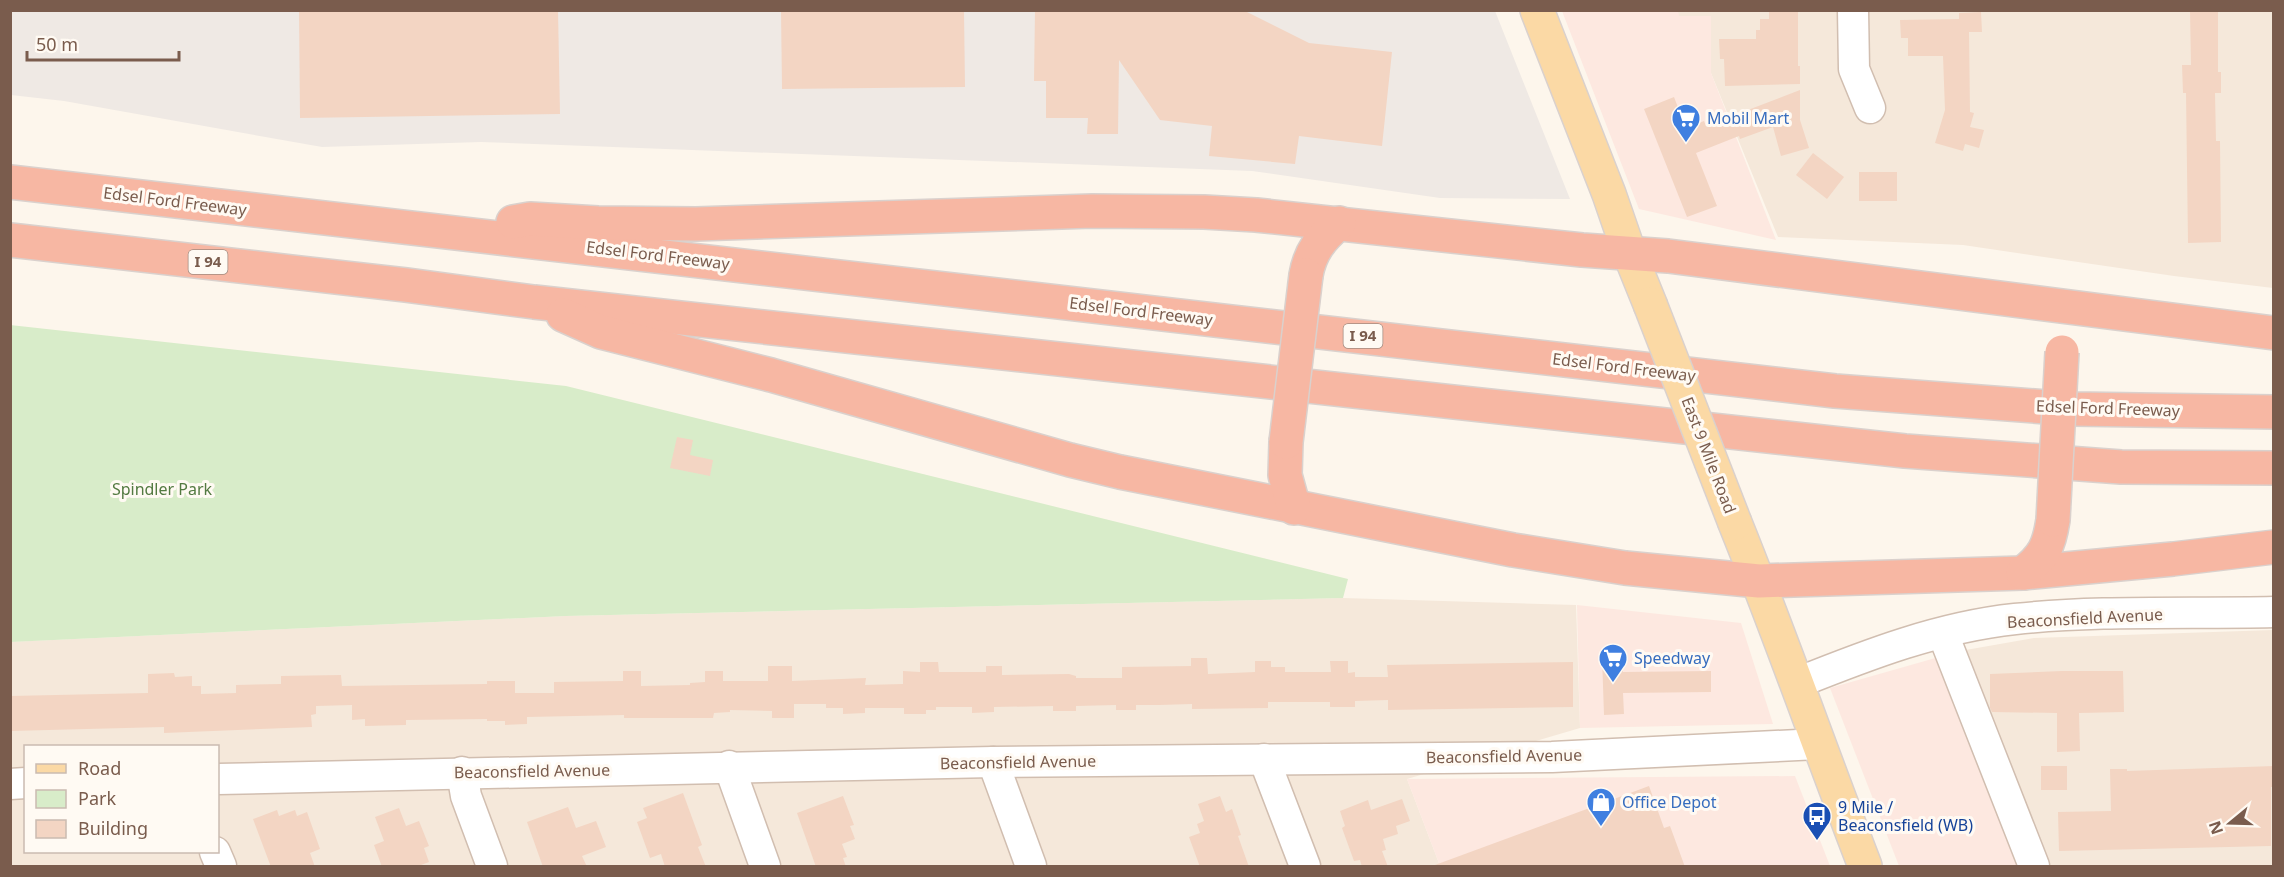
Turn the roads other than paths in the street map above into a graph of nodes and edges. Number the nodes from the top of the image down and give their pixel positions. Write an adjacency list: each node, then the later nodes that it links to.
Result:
1 (1537, 10): 8 (main road, East 9 Mile Road)
2 (1853, 10): 3 (street)
3 (1870, 108)
4 (10, 182): 6 (highway, Edsel Ford Freeway / I 94)
5 (1339, 223): 6 (highway); 8 (highway); 14 (highway, bridge)
6 (455, 232): 12 (highway, Edsel Ford Freeway / I 94)
7 (10, 240): 9 (highway, I 94)
8 (1629, 252): 10 (highway); 17 (main road, East 9 Mile Road, bridge)
9 (534, 302): 13 (highway, I 94); 14 (highway)
10 (2038, 304): 11 (highway); 16 (highway, bridge)
11 (2274, 333)
12 (2274, 412)
13 (2274, 468)
14 (1294, 508): 17 (highway)
15 (2274, 547): 16 (highway)
16 (2023, 573): 17 (highway)
17 (1759, 581): 20 (main road, East 9 Mile Road)
18 (2274, 612): 19 (street, Beaconsfield Avenue)
19 (1943, 634): 20 (street, Beaconsfield Avenue); 34 (street)
20 (1797, 682): 21 (main road, East 9 Mile Road)
21 (1818, 744): 22 (street, Beaconsfield Avenue); 33 (main road, East 9 Mile Road)
22 (1264, 759): 23 (street, Beaconsfield Avenue); 32 (street)
23 (993, 762): 24 (street, Beaconsfield Avenue); 31 (street)
24 (729, 766): 25 (street, Beaconsfield Avenue); 30 (street)
25 (462, 772): 26 (street, Beaconsfield Avenue); 29 (street)
26 (219, 779)
27 (215, 853): 28 (street)
28 (221, 867)
29 (492, 867)
30 (765, 867)
31 (1031, 867)
32 (1305, 867)
33 (1865, 867)
34 (2034, 867)

